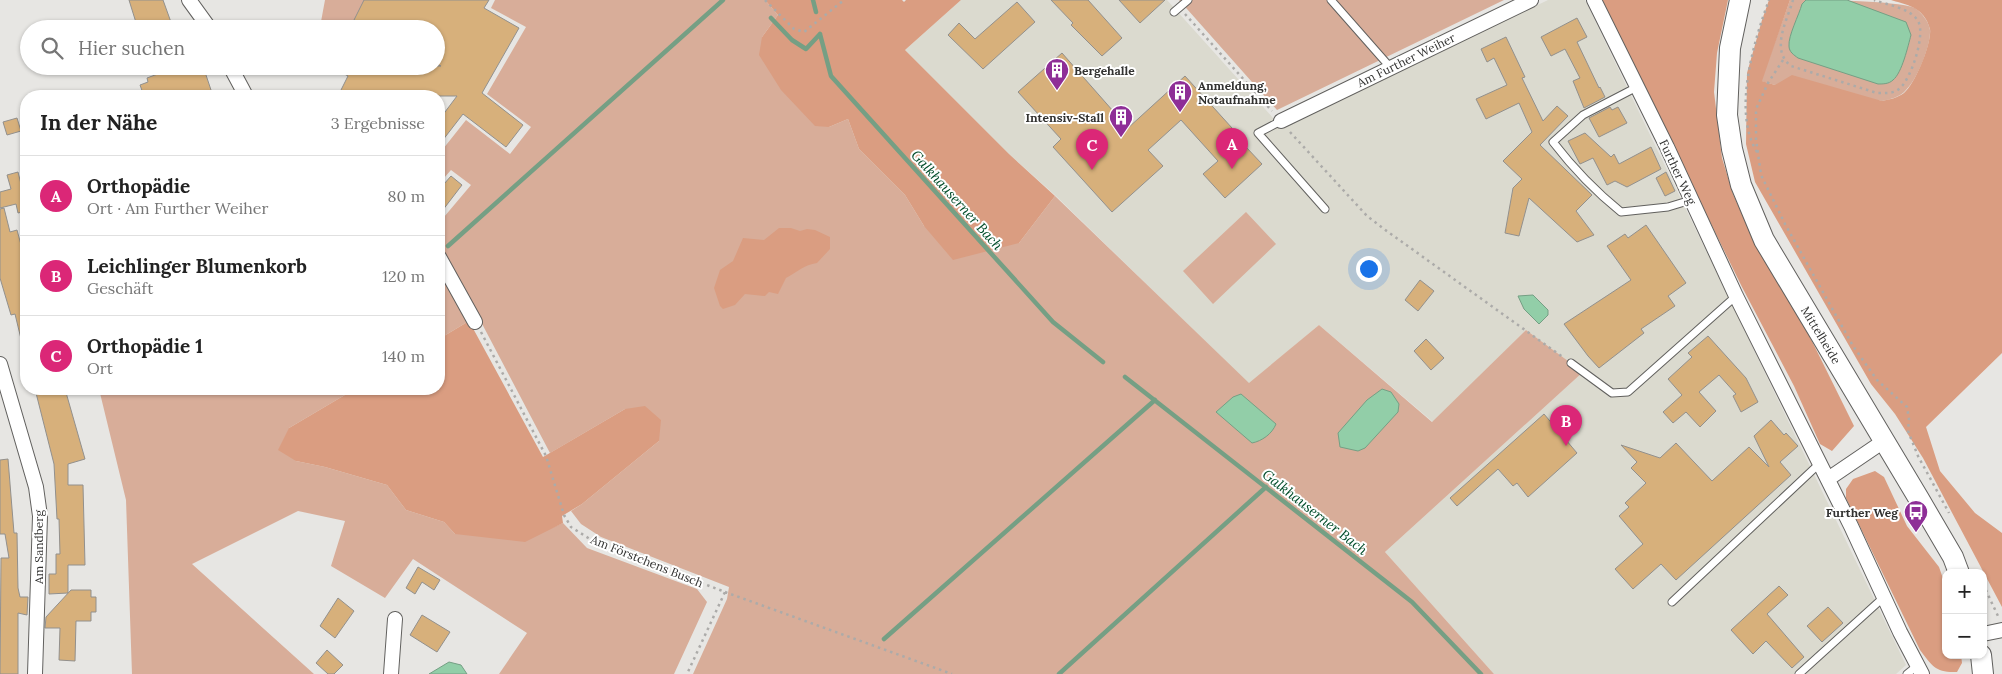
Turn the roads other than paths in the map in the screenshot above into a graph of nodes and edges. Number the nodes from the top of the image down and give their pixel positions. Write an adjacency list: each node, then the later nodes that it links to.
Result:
1 (189, 0): 8 (street)
2 (1188, 0): 7 (lane)
3 (1331, 0): 9 (lane)
4 (1531, 0): 9 (street, Am Further Weiher)
5 (1594, 0): 11 (street, Further Weg)
6 (1749, 1): 21 (main road, Mittelheide)
7 (1177, 10)
8 (203, 20)
9 (1390, 67): 13 (street, Am Further Weiher)
10 (235, 75): 12 (street)
11 (1637, 88): 14 (street, Further Weg); 14 (lane)
12 (243, 90)
13 (1280, 121): 15 (lane)
14 (1691, 200): 17 (street, Further Weg)
15 (1325, 209)
16 (445, 268): 18 (street)
17 (1736, 296): 19 (lane); 22 (street, Further Weg)
18 (475, 322)
19 (1572, 363)
20 (0, 364): 32 (street, Am Sandberg)
21 (1884, 441): 23 (street); 24 (main road, Mittelheide)
22 (1819, 464): 23 (street, Further Weg); 26 (lane)
23 (1828, 480): 25 (street, Further Weg)
24 (1958, 569)
25 (1884, 597): 31 (street, Further Weg); 34 (lane)
26 (1672, 602)
27 (395, 619): 33 (street)
28 (2002, 630): 29 (street)
29 (1987, 633)
30 (1981, 659): 35 (main road)
31 (1915, 671)
32 (35, 674)
33 (390, 674)
34 (1799, 674)
35 (1983, 674)

